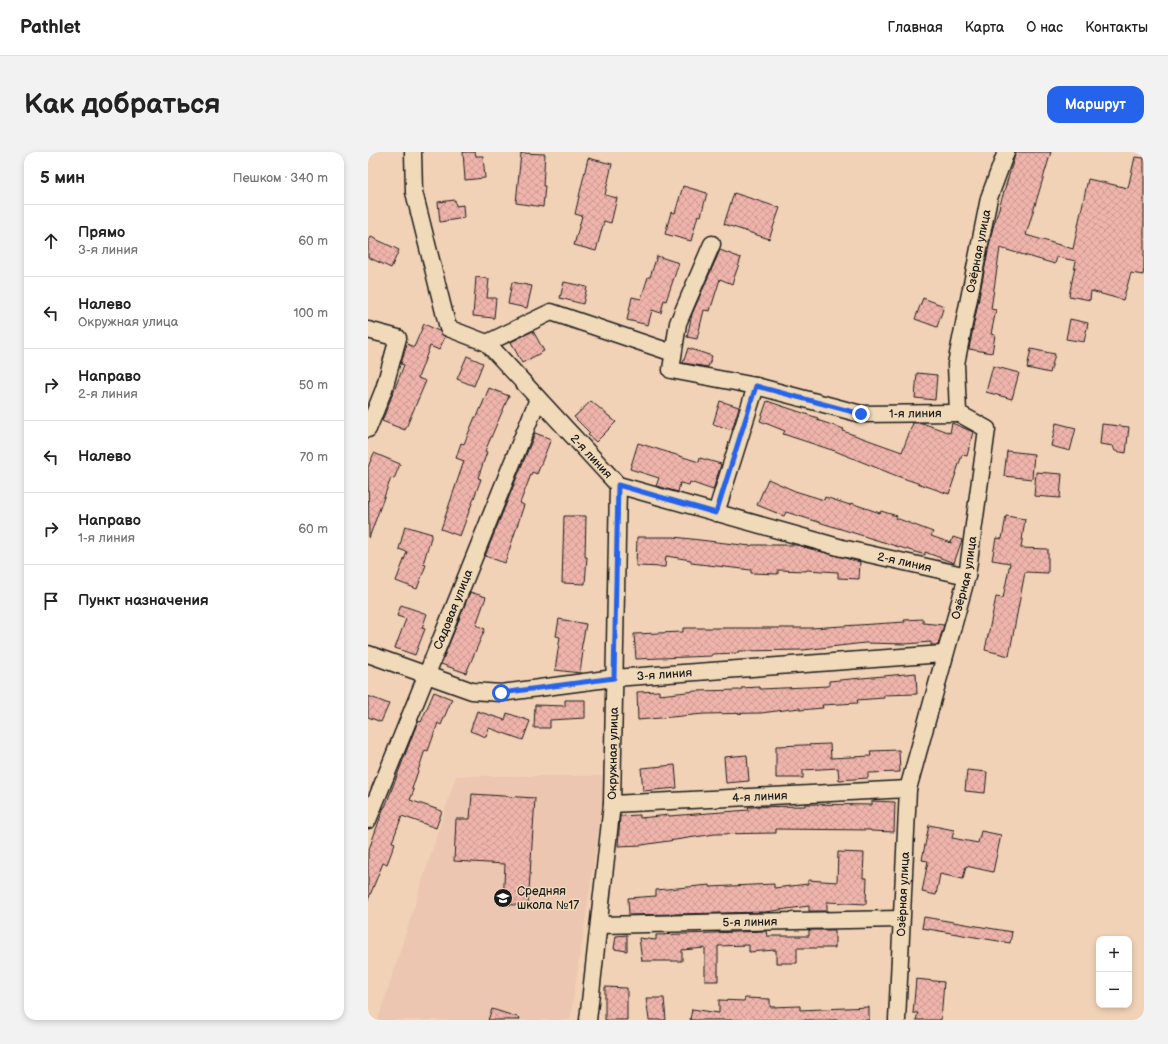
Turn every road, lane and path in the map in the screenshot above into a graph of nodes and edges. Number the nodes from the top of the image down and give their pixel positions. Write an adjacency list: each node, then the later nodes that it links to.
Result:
1 (413, 152): 5 (street, 2-я линия)
2 (1006, 152): 9 (street, Озёрная улица)
3 (712, 244): 6 (street)
4 (368, 330): 10 (street)
5 (487, 343): 6 (street); 8 (street, 2-я линия)
6 (673, 353): 7 (street, 1-я линия)
7 (756, 386): 9 (street, 1-я линия); 12 (street)
8 (538, 399): 11 (street, 2-я линия); 16 (street, Садовая улица)
9 (958, 413): 13 (street, Озёрная улица)
10 (368, 429)
11 (618, 485): 12 (street, 2-я линия); 17 (street, Окружная улица)
12 (716, 513): 13 (street, 2-я линия)
13 (967, 576): 15 (street, Озёрная улица)
14 (368, 654): 16 (street, 3-я линия)
15 (944, 654): 17 (street, 3-я линия); 18 (street, Озёрная улица)
16 (426, 673): 17 (street, 3-я линия); 20 (street, Садовая улица)
17 (614, 678): 19 (street, Окружная улица)
18 (908, 789): 19 (street, 4-я линия); 21 (street, Озёрная улица)
19 (612, 804): 22 (street, Окружная улица)
20 (368, 820)
21 (900, 919): 22 (street, 5-я линия); 24 (street, Озёрная улица)
22 (599, 925): 23 (street, Окружная улица)
23 (588, 1020)
24 (897, 1020)

